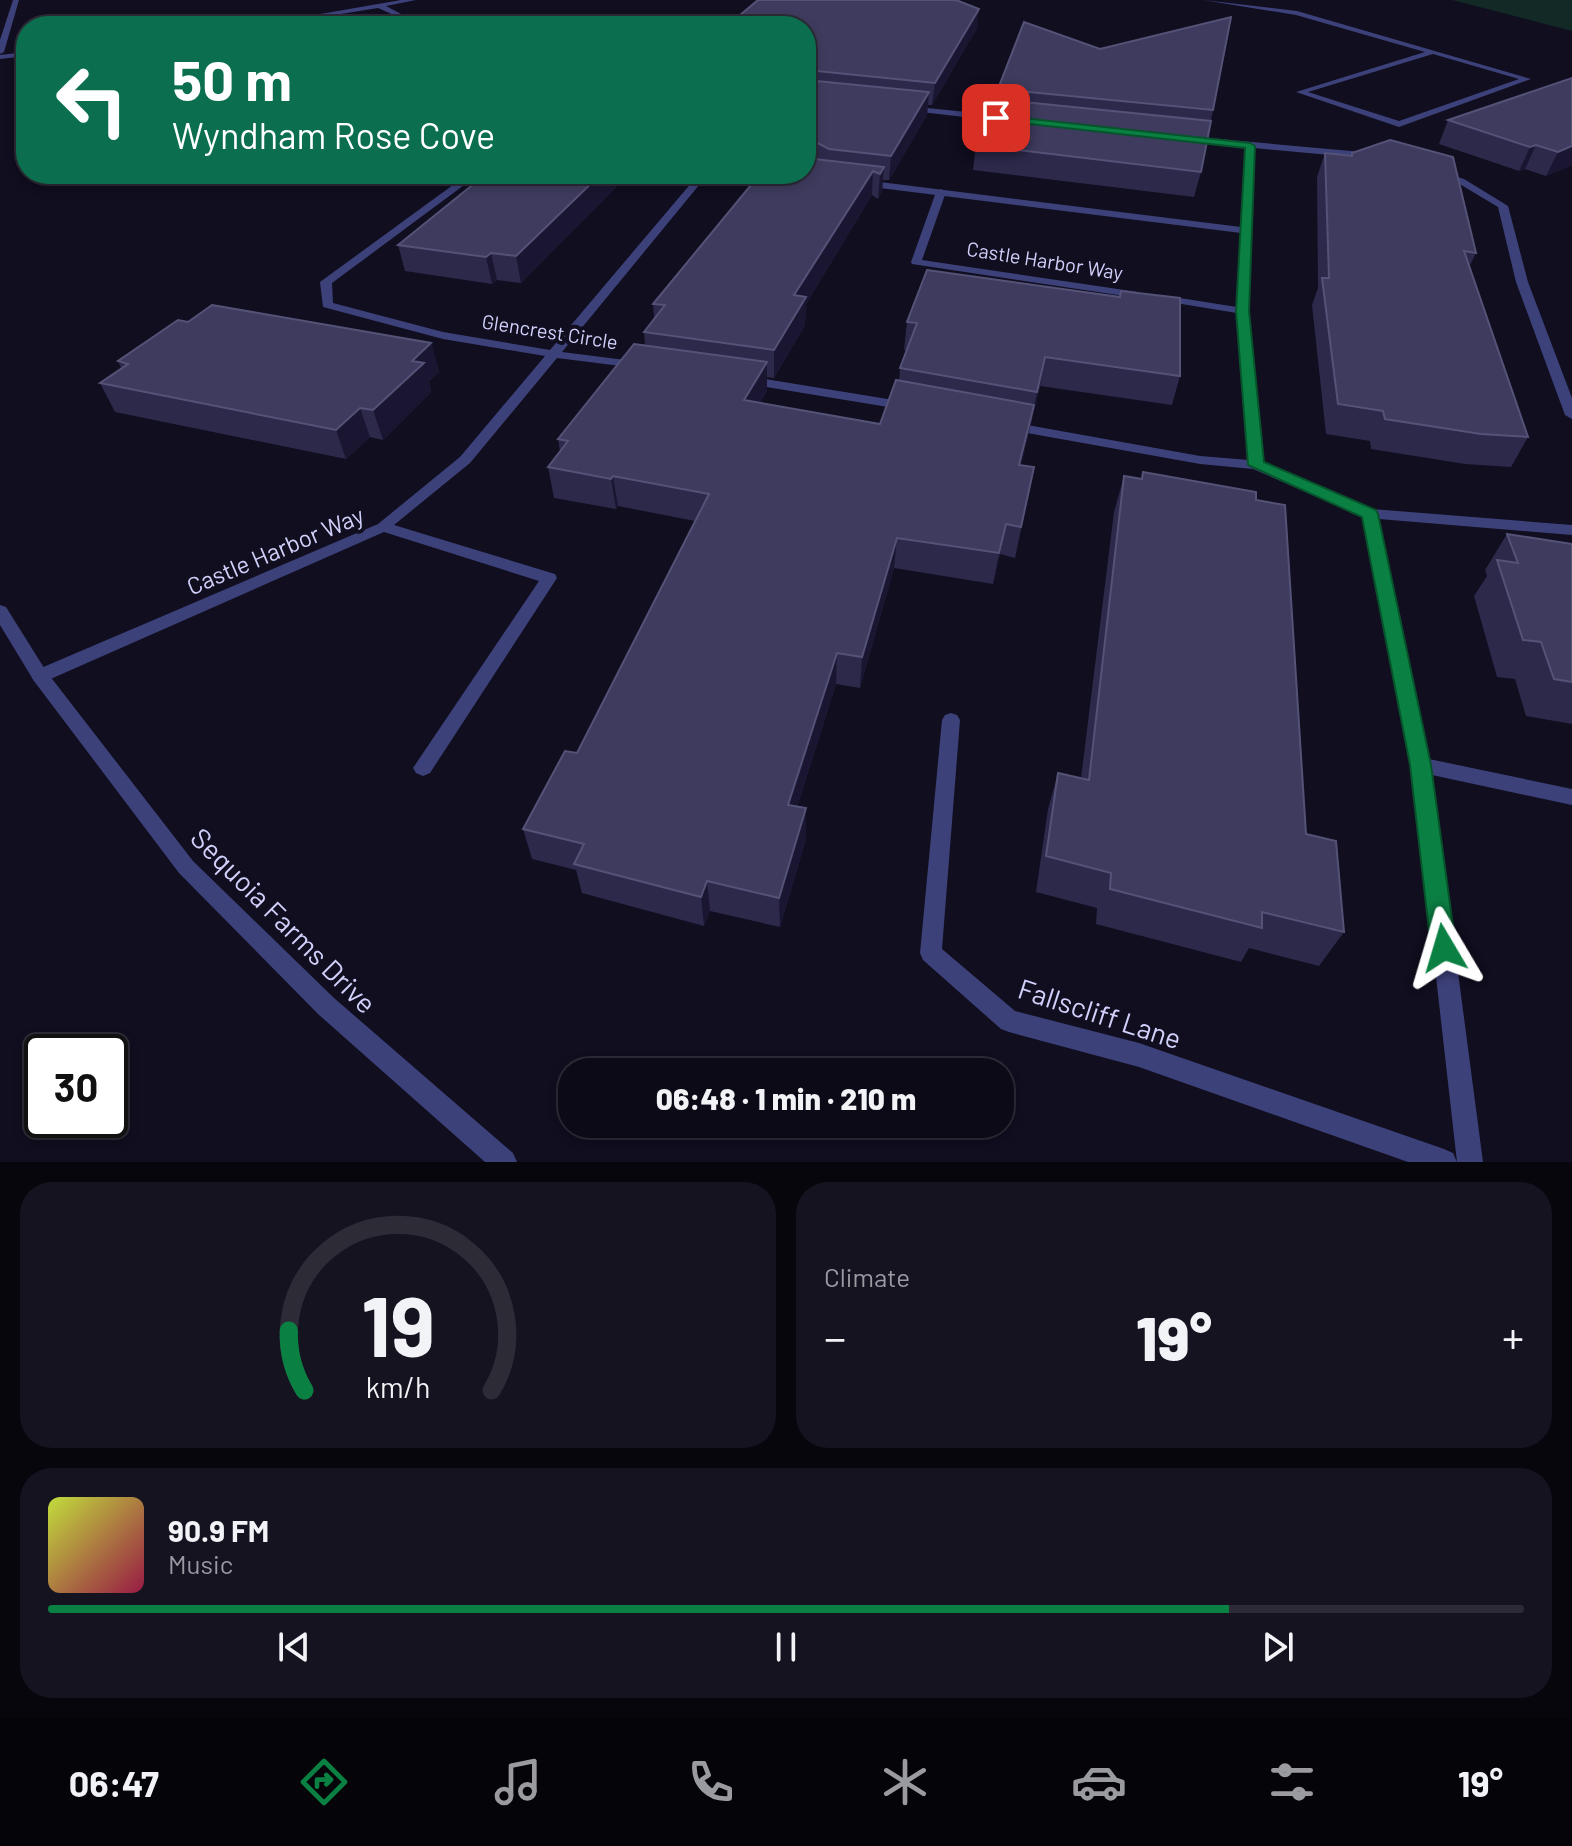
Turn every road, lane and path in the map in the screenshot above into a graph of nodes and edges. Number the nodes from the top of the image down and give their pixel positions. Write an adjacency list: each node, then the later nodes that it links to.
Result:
1 (16, 0): 9 (street)
2 (370, 0): 5 (street)
3 (413, 0): 5 (street)
4 (1206, 0): 8 (street)
5 (379, 6): 6 (street); 7 (street)
6 (321, 16)
7 (400, 16)
8 (1433, 52): 8 (street)
9 (0, 55)
10 (901, 108): 11 (street)
11 (1012, 120)
12 (1171, 137): 13 (street)
13 (1250, 146): 14 (street); 20 (street)
14 (1392, 161)
15 (1420, 169): 26 (street)
16 (851, 181): 19 (street)
17 (460, 184): 22 (street, Glencrest Circle)
18 (695, 184): 22 (street, Castle Harbor Way)
19 (941, 192): 20 (street); 21 (street, Castle Harbor Way)
20 (1247, 231): 21 (street)
21 (1243, 311): 28 (street)
22 (552, 354): 23 (street, Glencrest Circle); 30 (street, Castle Harbor Way)
23 (660, 369)
24 (738, 379): 25 (street)
25 (923, 409)
26 (1572, 415)
27 (1000, 424): 28 (street)
28 (1256, 465): 29 (street)
29 (1370, 514): 31 (street); 35 (street)
30 (383, 527): 33 (street, Castle Harbor Way); 36 (street)
31 (1572, 530)
32 (0, 611): 33 (street, Sequoia Farms Drive)
33 (40, 676): 38 (street, Sequoia Farms Drive)
34 (951, 720): 39 (street, Fallscliff Lane)
35 (1421, 765): 37 (street); 40 (street)
36 (423, 768)
37 (1572, 797)
38 (504, 1162)
39 (1444, 1162)
40 (1470, 1162)

